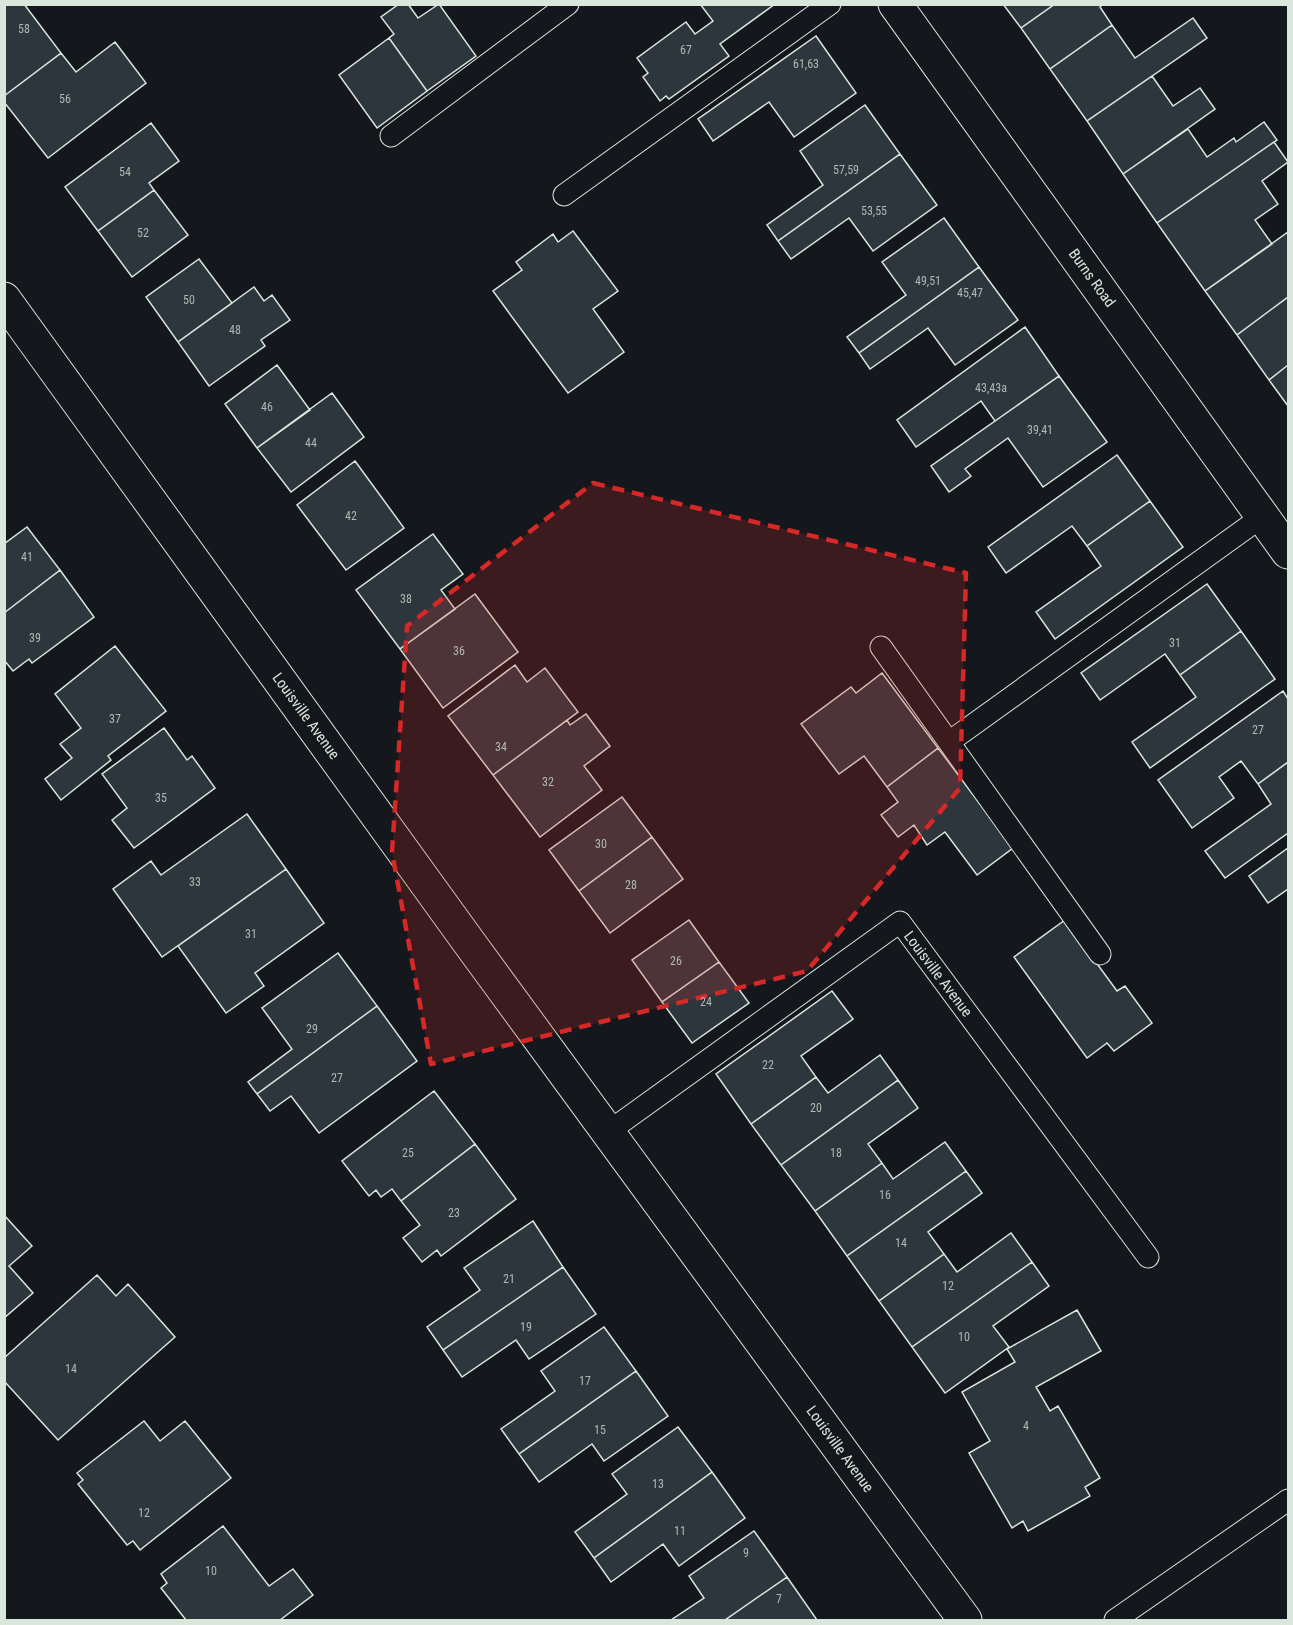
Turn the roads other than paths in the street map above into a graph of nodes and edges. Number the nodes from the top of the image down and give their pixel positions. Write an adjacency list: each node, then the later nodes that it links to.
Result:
1 (568, 4): 4 (lane)
2 (830, 4): 5 (lane)
3 (895, 4): 7 (street, Burns Road)
4 (391, 136)
5 (564, 195)
6 (4, 299): 12 (street, Louisville Avenue)
7 (1263, 516): 8 (street, Burns Road); 10 (lane)
8 (1288, 552)
9 (881, 647): 10 (lane)
10 (949, 742): 11 (lane)
11 (1100, 954)
12 (608, 1132): 13 (lane, Louisville Avenue); 15 (street, Louisville Avenue)
13 (1148, 1257)
14 (1288, 1500): 16 (lane)
15 (965, 1620)
16 (1115, 1620)

